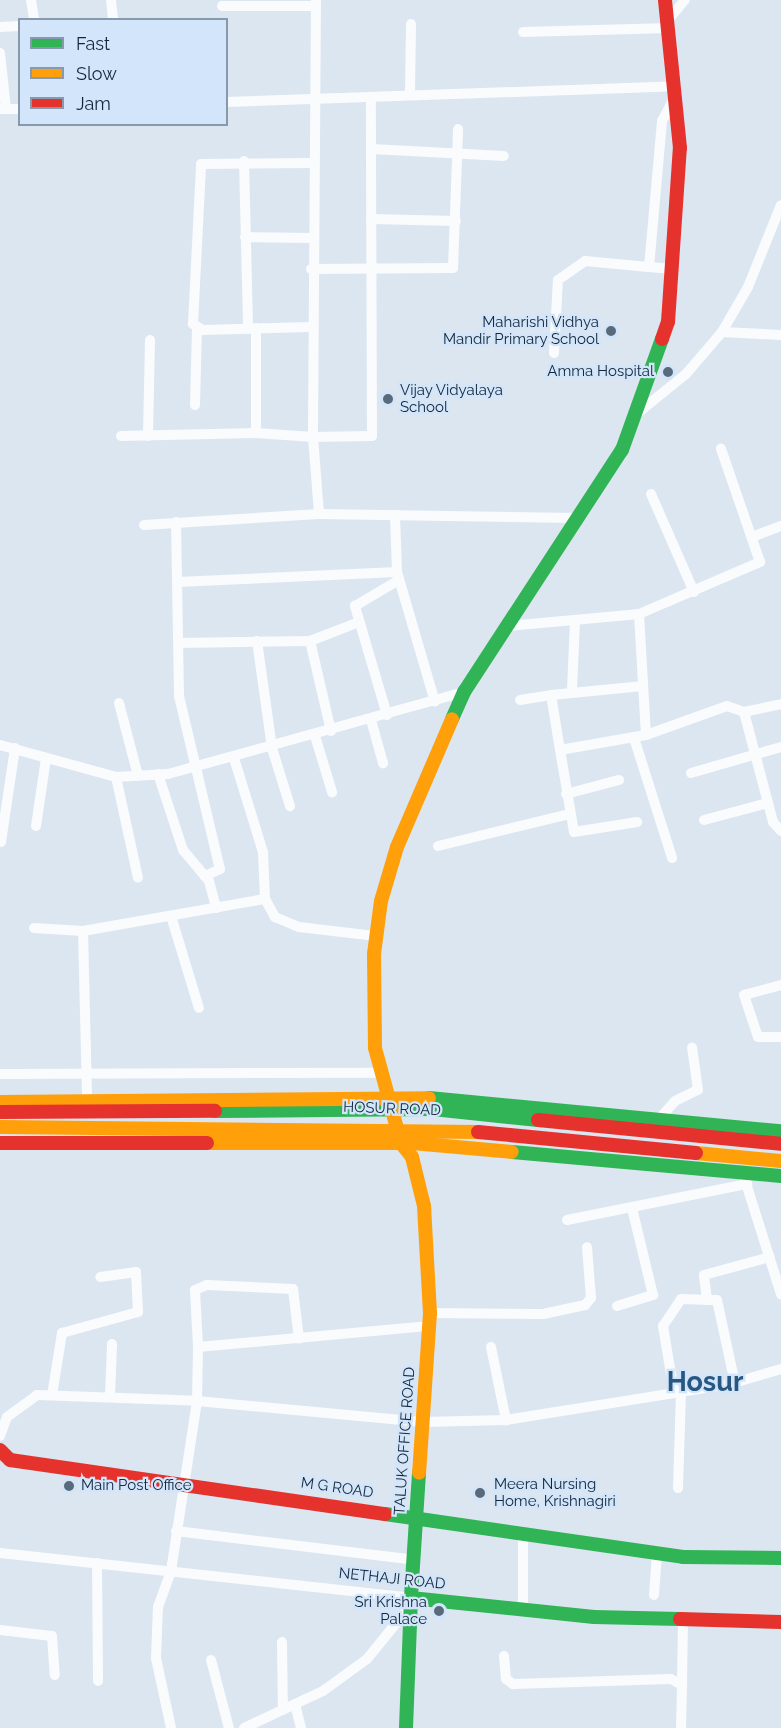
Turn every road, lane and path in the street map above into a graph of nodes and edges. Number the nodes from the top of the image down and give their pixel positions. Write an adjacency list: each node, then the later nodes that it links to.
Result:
1 (31, 0): 7 (street)
2 (111, 0): 8 (street)
3 (665, 0): 10 (main road)
4 (685, 0): 10 (street)
5 (316, 3): 6 (street); 18 (street)
6 (222, 6)
7 (34, 18)
8 (113, 18)
9 (411, 24): 16 (street)
10 (669, 24): 13 (street); 15 (main road)
11 (18, 26): 12 (street)
12 (0, 27)
13 (523, 32)
14 (0, 53): 20 (street)
15 (677, 89): 16 (street); 32 (street); 35 (main road)
16 (410, 95): 17 (street)
17 (371, 97): 18 (street); 22 (street)
18 (313, 99): 19 (street); 26 (street)
19 (228, 102)
20 (3, 109)
21 (458, 129): 23 (street)
22 (372, 149): 23 (street); 28 (street)
23 (458, 153): 24 (street); 29 (street)
24 (504, 156)
25 (244, 161): 26 (street); 30 (street); 37 (street)
26 (312, 163): 31 (street)
27 (781, 204): 39 (street)
28 (371, 219): 29 (street); 34 (street)
29 (456, 221): 34 (street)
30 (246, 237): 31 (street); 38 (street)
31 (311, 238): 33 (street)
32 (649, 267): 35 (street); 42 (street)
33 (311, 269): 34 (street); 36 (street)
34 (370, 269): 48 (street)
35 (673, 269): 44 (main road)
36 (310, 327): 38 (street); 48 (street)
37 (196, 328): 38 (street); 43 (street)
38 (252, 328): 45 (street)
39 (722, 332): 40 (street); 44 (street)
40 (781, 335)
41 (150, 340): 47 (street)
42 (554, 353)
43 (195, 405)
44 (634, 418): 53 (main road)
45 (255, 433): 47 (street); 48 (street)
46 (121, 436): 47 (street)
47 (148, 436)
48 (314, 437): 51 (street)
49 (721, 449): 57 (street)
50 (651, 494): 60 (street)
51 (320, 514): 52 (street); 54 (street)
52 (395, 516): 53 (street); 58 (street)
53 (581, 518): 64 (main road)
54 (176, 522): 55 (street); 59 (street)
55 (144, 525)
56 (781, 526): 57 (street)
57 (752, 537): 60 (street)
58 (398, 576): 59 (street); 63 (street); 73 (street)
59 (177, 582): 67 (street)
60 (694, 592): 61 (street)
61 (639, 614): 62 (street); 68 (street)
62 (575, 620): 64 (street); 69 (street)
63 (360, 622): 66 (street); 77 (street)
64 (504, 626): 70 (main road)
65 (257, 641): 66 (street); 67 (street); 86 (street)
66 (310, 641): 79 (street)
67 (179, 643): 92 (street)
68 (643, 686): 69 (street); 80 (street)
69 (572, 690): 71 (street)
70 (464, 692): 73 (street); 107 (main road)
71 (551, 695): 72 (street); 87 (street)
72 (520, 700)
73 (435, 702): 77 (street)
74 (119, 703): 95 (street)
75 (781, 704): 76 (street)
76 (744, 712): 80 (street); 88 (street)
77 (387, 715): 78 (street)
78 (370, 720): 79 (street); 91 (street)
79 (331, 731): 81 (street)
80 (646, 735): 82 (street)
81 (315, 736): 86 (street); 98 (street)
82 (634, 738): 87 (street); 110 (street)
83 (0, 745): 85 (street)
84 (781, 747): 88 (street)
85 (15, 748): 89 (street); 108 (street)
86 (272, 748): 90 (street); 101 (street)
87 (560, 750): 99 (street)
88 (754, 756): 93 (street); 100 (street)
89 (46, 758): 96 (street); 105 (street)
90 (234, 758): 92 (street); 113 (street)
91 (383, 763)
92 (193, 768): 94 (street); 111 (street)
93 (691, 773)
94 (158, 774): 95 (street); 111 (street)
95 (138, 776): 96 (street)
96 (116, 777): 112 (street)
97 (619, 780): 99 (street)
98 (332, 792)
99 (566, 794): 102 (street)
100 (768, 803): 103 (street); 106 (street)
101 (290, 806)
102 (569, 814): 104 (street); 109 (street)
103 (704, 820)
104 (636, 822)
105 (36, 826)
106 (781, 831)
107 (403, 841): 118 (main road); 126 (main road)
108 (1, 842)
109 (438, 846)
110 (672, 858)
111 (205, 876): 114 (street)
112 (138, 878)
113 (265, 899): 114 (street); 118 (street)
114 (216, 908): 115 (street)
115 (171, 916): 117 (street); 120 (street)
116 (34, 928): 117 (street)
117 (83, 931): 123 (street)
118 (376, 936): 124 (main road)
119 (781, 985): 121 (street)
120 (199, 1008)
121 (781, 1037)
122 (692, 1047): 130 (street)
123 (86, 1073): 124 (street); 125 (street); 127 (street)
124 (379, 1073): 126 (main road)
125 (0, 1074)
126 (391, 1095): 127 (main road); 130 (main road); 134 (main road, TALUK OFFICE ROAD)
127 (87, 1100): 128 (main road)
128 (0, 1102)
129 (0, 1112): 135 (main road, HOSUR ROAD)
130 (659, 1119): 132 (main road)
131 (0, 1127): 136 (main road, HOSUR ROAD)
132 (781, 1131)
133 (0, 1143): 134 (main road)
134 (407, 1143): 138 (main road); 147 (main road, TALUK OFFICE ROAD)
135 (781, 1144)
136 (781, 1161)
137 (781, 1178): 138 (main road)
138 (745, 1179): 139 (street); 142 (street)
139 (632, 1208): 140 (street); 146 (street)
140 (567, 1220)
141 (586, 1247): 147 (street)
142 (770, 1257): 144 (street); 145 (street)
143 (100, 1277): 155 (street)
144 (781, 1294)
145 (707, 1300): 153 (street); 154 (street)
146 (617, 1306)
147 (430, 1320): 148 (street); 159 (main road, TALUK OFFICE ROAD)
148 (299, 1339): 150 (street); 150 (street)
149 (112, 1344): 156 (street)
150 (198, 1347): 157 (street)
151 (491, 1347): 158 (street)
152 (781, 1369): 153 (street)
153 (735, 1383): 154 (street)
154 (678, 1391): 158 (street); 163 (street)
155 (52, 1395): 156 (street); 160 (street)
156 (110, 1397): 157 (street)
157 (197, 1401): 159 (street); 162 (street)
158 (506, 1420): 159 (street)
159 (423, 1422): 164 (main road, TALUK OFFICE ROAD)
160 (0, 1436)
161 (0, 1450): 162 (main road, M G ROAD)
162 (183, 1484): 164 (main road, M G ROAD); 165 (street)
163 (678, 1488)
164 (417, 1516): 166 (main road, M G ROAD); 170 (main road, TALUK OFFICE ROAD)
165 (176, 1531): 170 (street); 172 (street)
166 (523, 1532): 168 (main road, M G ROAD); 175 (street)
167 (0, 1553): 171 (street, NETHAJI ROAD)
168 (657, 1553): 169 (main road, M G ROAD); 173 (street)
169 (781, 1558)
170 (414, 1560): 174 (main road, TALUK OFFICE ROAD)
171 (97, 1563): 172 (street, NETHAJI ROAD); 183 (street)
172 (171, 1571): 174 (street, NETHAJI ROAD); 187 (street)
173 (654, 1595)
174 (411, 1602): 175 (main road, NETHAJI ROAD); 185 (street); 191 (main road, TALUK OFFICE ROAD)
175 (523, 1610): 176 (main road, NETHAJI ROAD)
176 (683, 1620): 177 (main road, NETHAJI ROAD); 184 (street)
177 (781, 1622)
178 (0, 1630): 182 (street)
179 (282, 1642): 186 (street)
180 (504, 1656): 184 (street)
181 (211, 1660): 188 (street)
182 (55, 1675)
183 (98, 1681)
184 (682, 1685): 192 (street)
185 (295, 1704): 186 (street); 190 (street)
186 (283, 1710): 189 (street)
187 (171, 1728)
188 (230, 1728)
189 (244, 1728)
190 (301, 1728)
191 (406, 1728)
192 (681, 1728)

